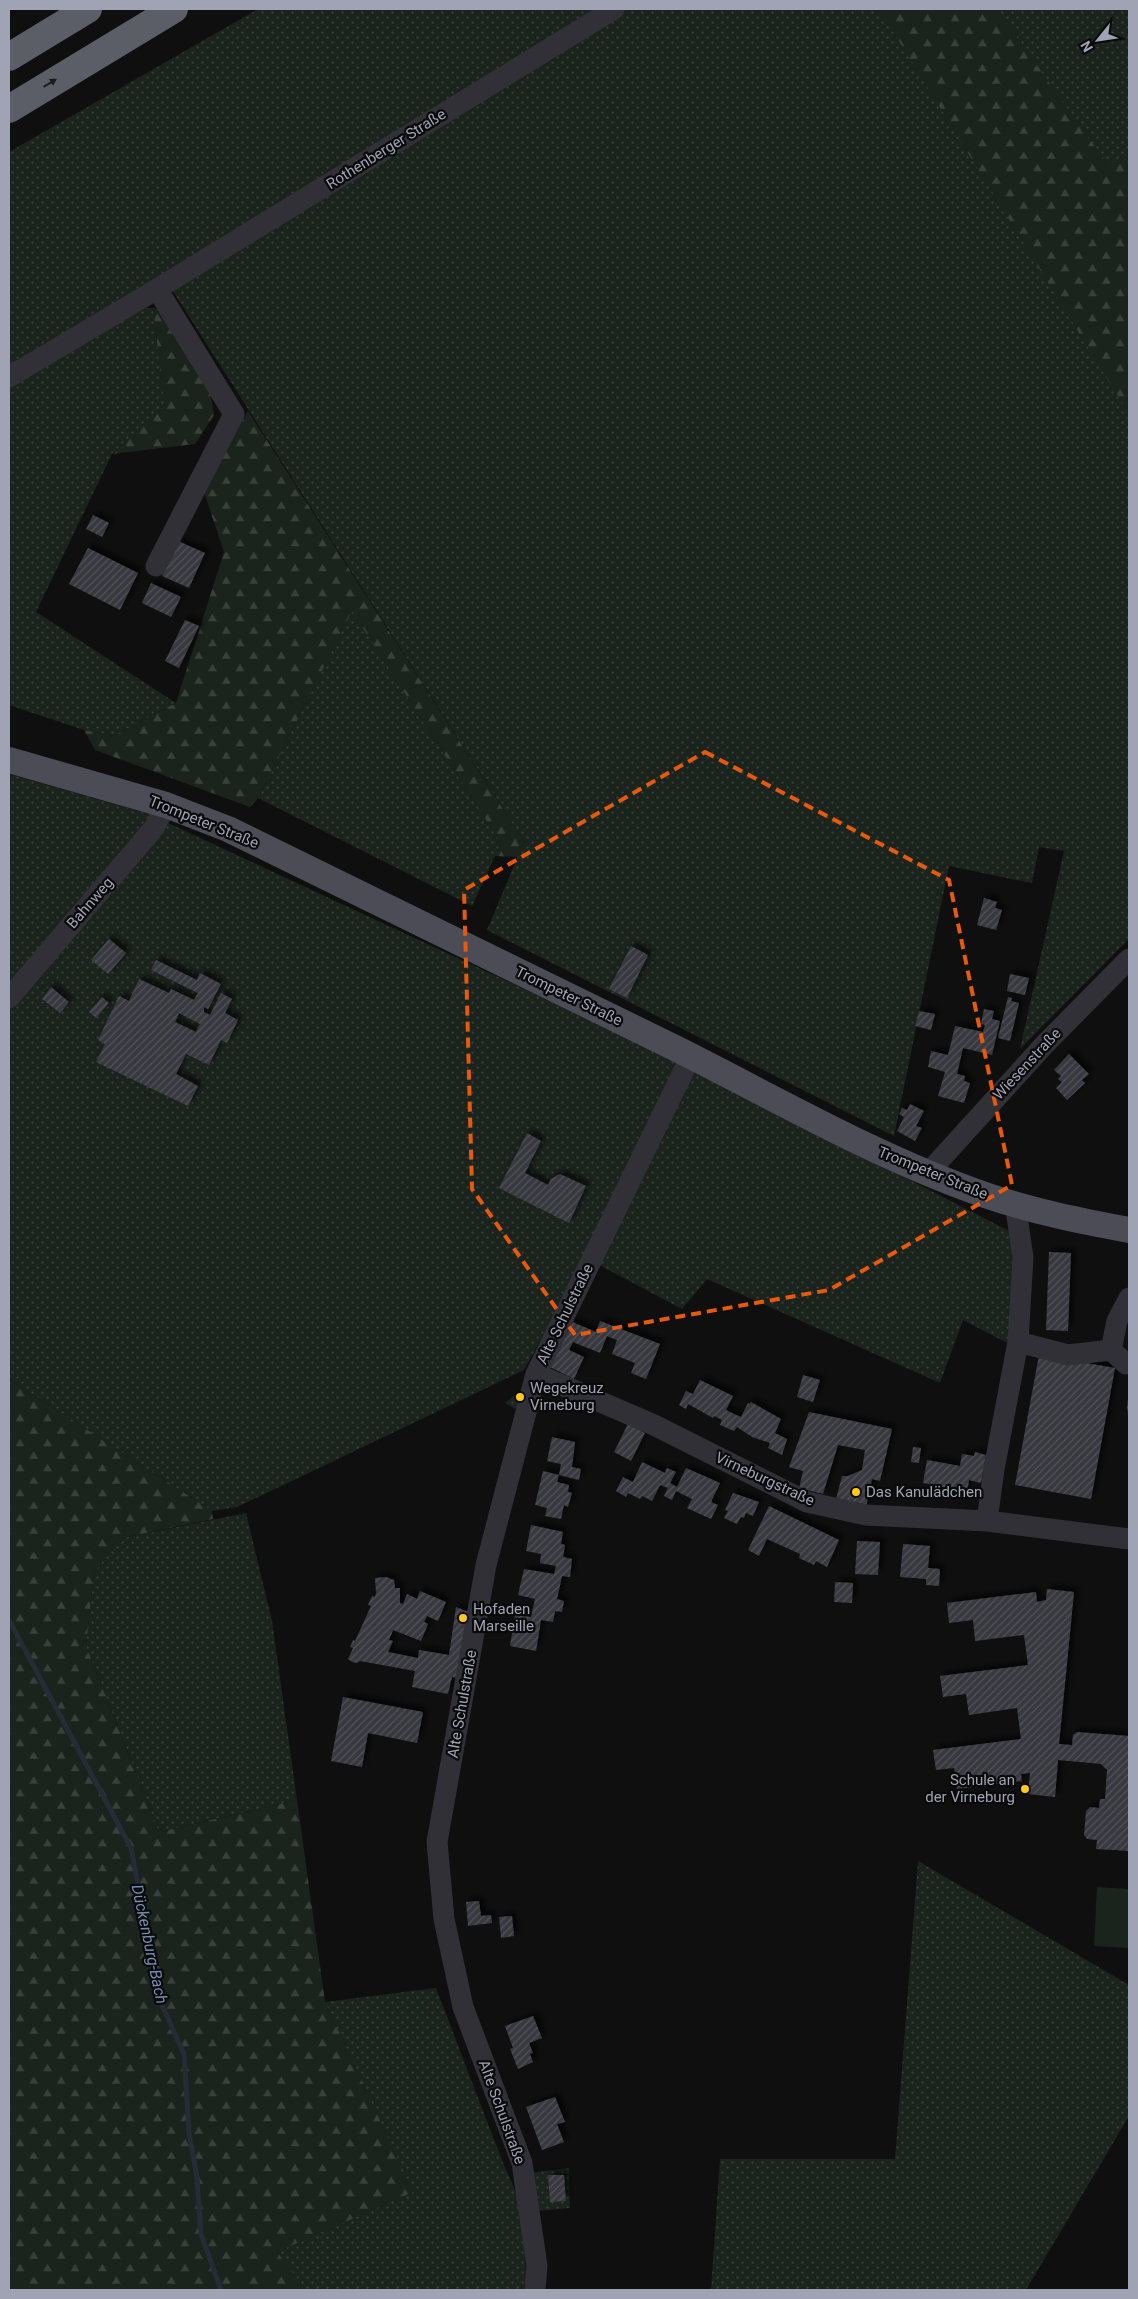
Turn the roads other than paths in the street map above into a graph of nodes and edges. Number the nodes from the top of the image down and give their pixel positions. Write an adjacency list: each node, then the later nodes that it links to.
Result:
1 (88, 9): 4 (highway)
2 (174, 9): 5 (highway, one-way to 2)
3 (614, 9): 6 (street, Rothenberger Straße)
4 (9, 57)
5 (9, 108)
6 (157, 289): 7 (street, Rothenberger Straße); 8 (street)
7 (9, 377)
8 (156, 566)
9 (9, 760): 10 (main road, Trompeter Straße)
10 (166, 805): 12 (street, Bahnweg); 13 (main road, Trompeter Straße)
11 (1129, 959): 14 (street, Wiesenstraße)
12 (9, 998)
13 (691, 1056): 14 (main road, Trompeter Straße); 21 (street, Alte Schulstraße)
14 (928, 1173): 15 (main road, Trompeter Straße)
15 (1015, 1203): 16 (main road, Trompeter Straße); 18 (street)
16 (1129, 1230)
17 (1129, 1298): 19 (street)
18 (1018, 1342): 19 (street); 22 (street)
19 (1111, 1350): 20 (street)
20 (1129, 1363)
21 (536, 1374): 22 (street, Virneburgstraße); 24 (street, Alte Schulstraße)
22 (987, 1521): 23 (street, Virneburgstraße)
23 (1129, 1539)
24 (536, 2290)

